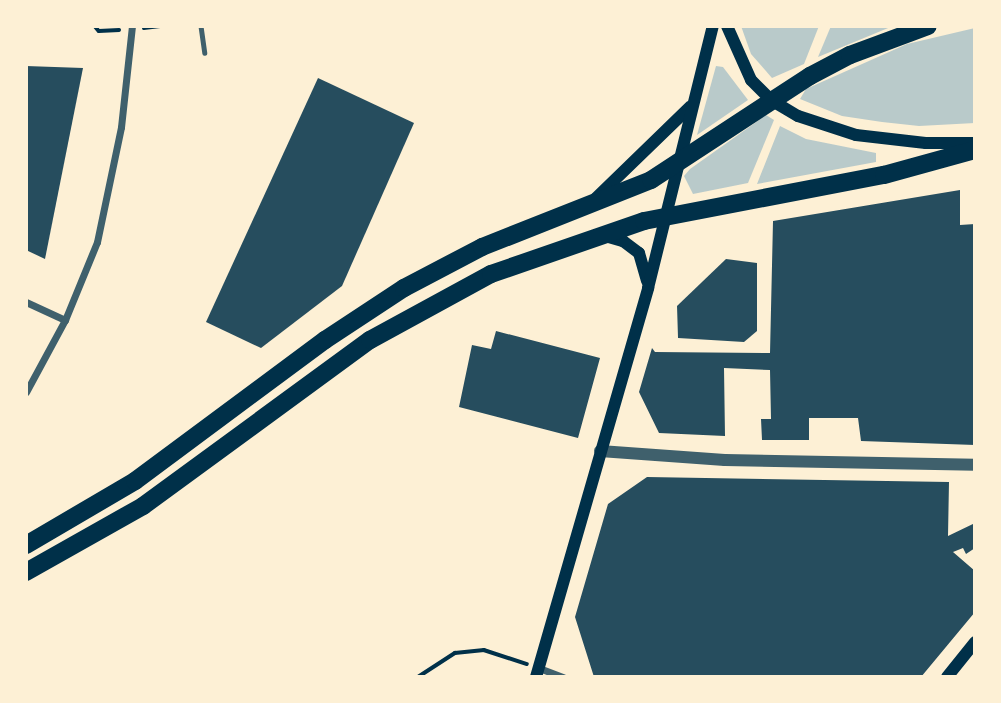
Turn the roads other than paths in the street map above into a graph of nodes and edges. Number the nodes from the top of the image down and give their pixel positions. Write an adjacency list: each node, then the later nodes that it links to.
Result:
1 (132, 26): 17 (street)
2 (201, 26): 6 (lane)
3 (713, 26): 8 (main road)
4 (727, 26): 7 (main road)
5 (928, 26): 7 (highway)
6 (205, 53)
7 (771, 100): 9 (main road); 11 (highway)
8 (692, 106): 11 (main road); 12 (main road)
9 (975, 143)
10 (975, 150): 13 (highway)
11 (678, 164): 12 (highway); 13 (main road)
12 (584, 208): 21 (highway)
13 (667, 215): 14 (highway); 15 (main road)
14 (594, 236): 15 (main road); 22 (highway)
15 (646, 296): 19 (main road)
16 (26, 302): 17 (street)
17 (65, 320): 18 (street)
18 (26, 392)
19 (600, 451): 20 (street); 24 (main road)
20 (975, 465)
21 (26, 545)
22 (26, 572)
23 (975, 642): 26 (main road)
24 (538, 672): 25 (street)
25 (563, 677)
26 (947, 677)

